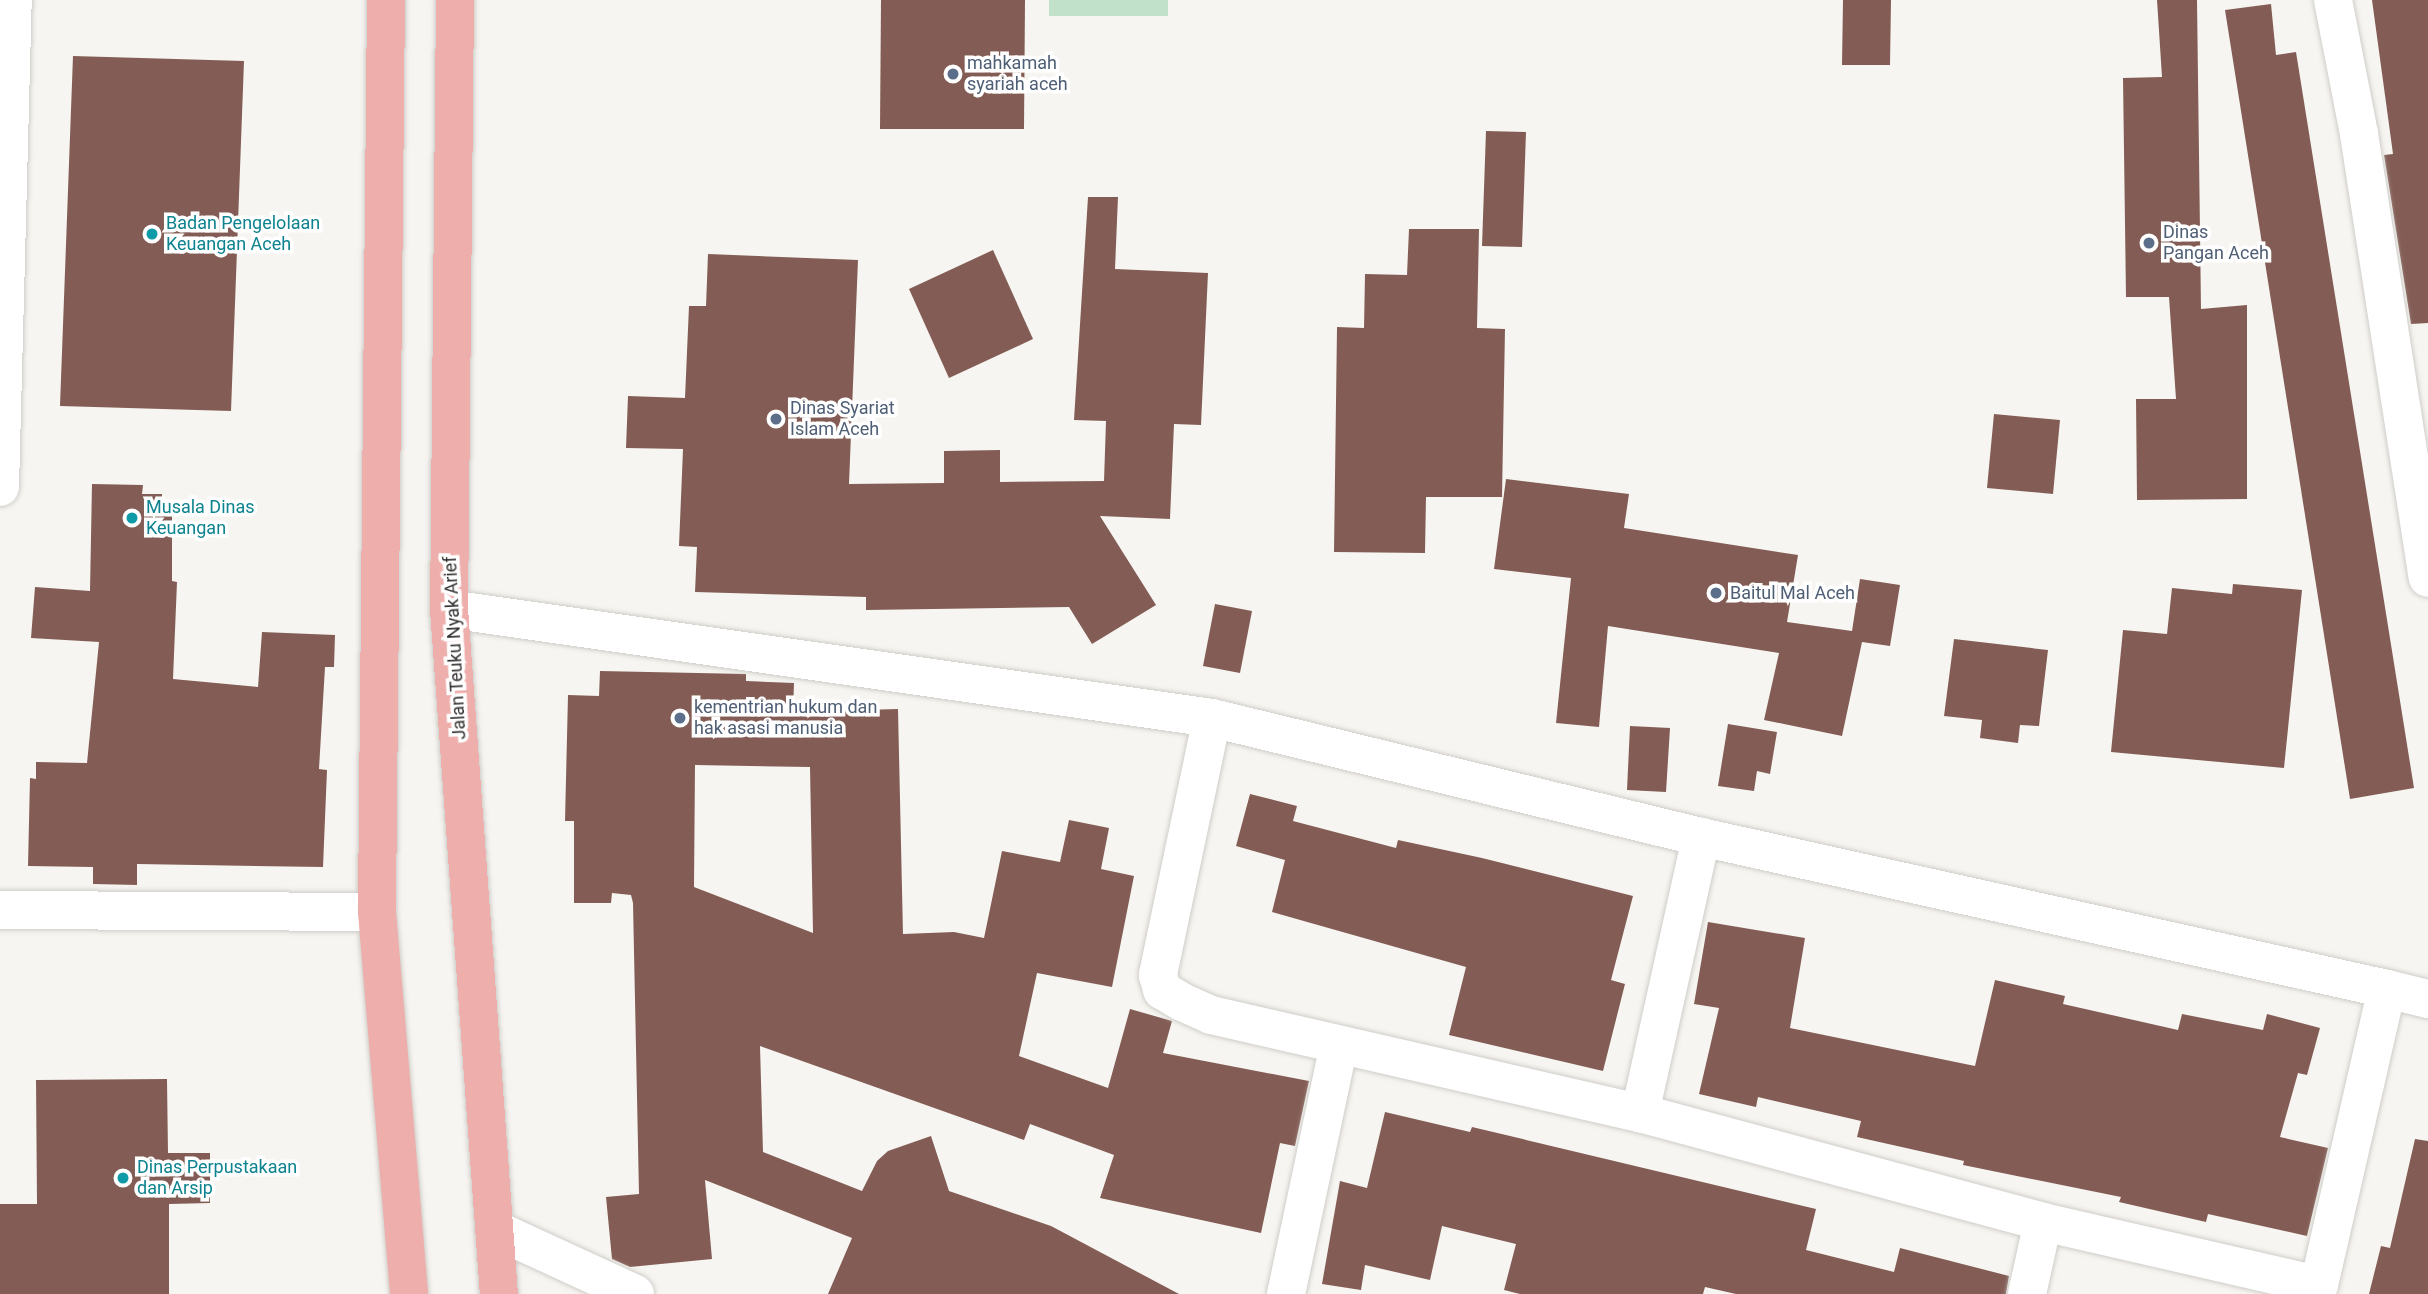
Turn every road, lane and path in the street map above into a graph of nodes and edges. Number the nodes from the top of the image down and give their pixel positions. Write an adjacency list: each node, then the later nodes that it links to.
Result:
1 (13, 0): 5 (street)
2 (386, 0): 11 (highway)
3 (455, 0): 7 (highway, Jalan Teuku Nyak Arief)
4 (2333, 0): 6 (street)
5 (0, 488)
6 (2428, 578)
7 (449, 609): 8 (street); 17 (highway, Jalan Teuku Nyak Arief)
8 (1212, 718): 9 (street); 14 (street)
9 (1700, 837): 12 (street); 15 (street)
10 (0, 910): 11 (street)
11 (377, 912): 19 (highway)
12 (2387, 989): 13 (street); 18 (street)
13 (2428, 999)
14 (1339, 1045): 15 (street); 22 (street)
15 (1640, 1112): 16 (street)
16 (2043, 1222): 18 (street); 23 (street)
17 (496, 1230): 20 (highway, Jalan Teuku Nyak Arief); 21 (street)
18 (2318, 1289)
19 (409, 1294)
20 (499, 1294)
21 (635, 1294)
22 (1286, 1294)
23 (2027, 1294)

